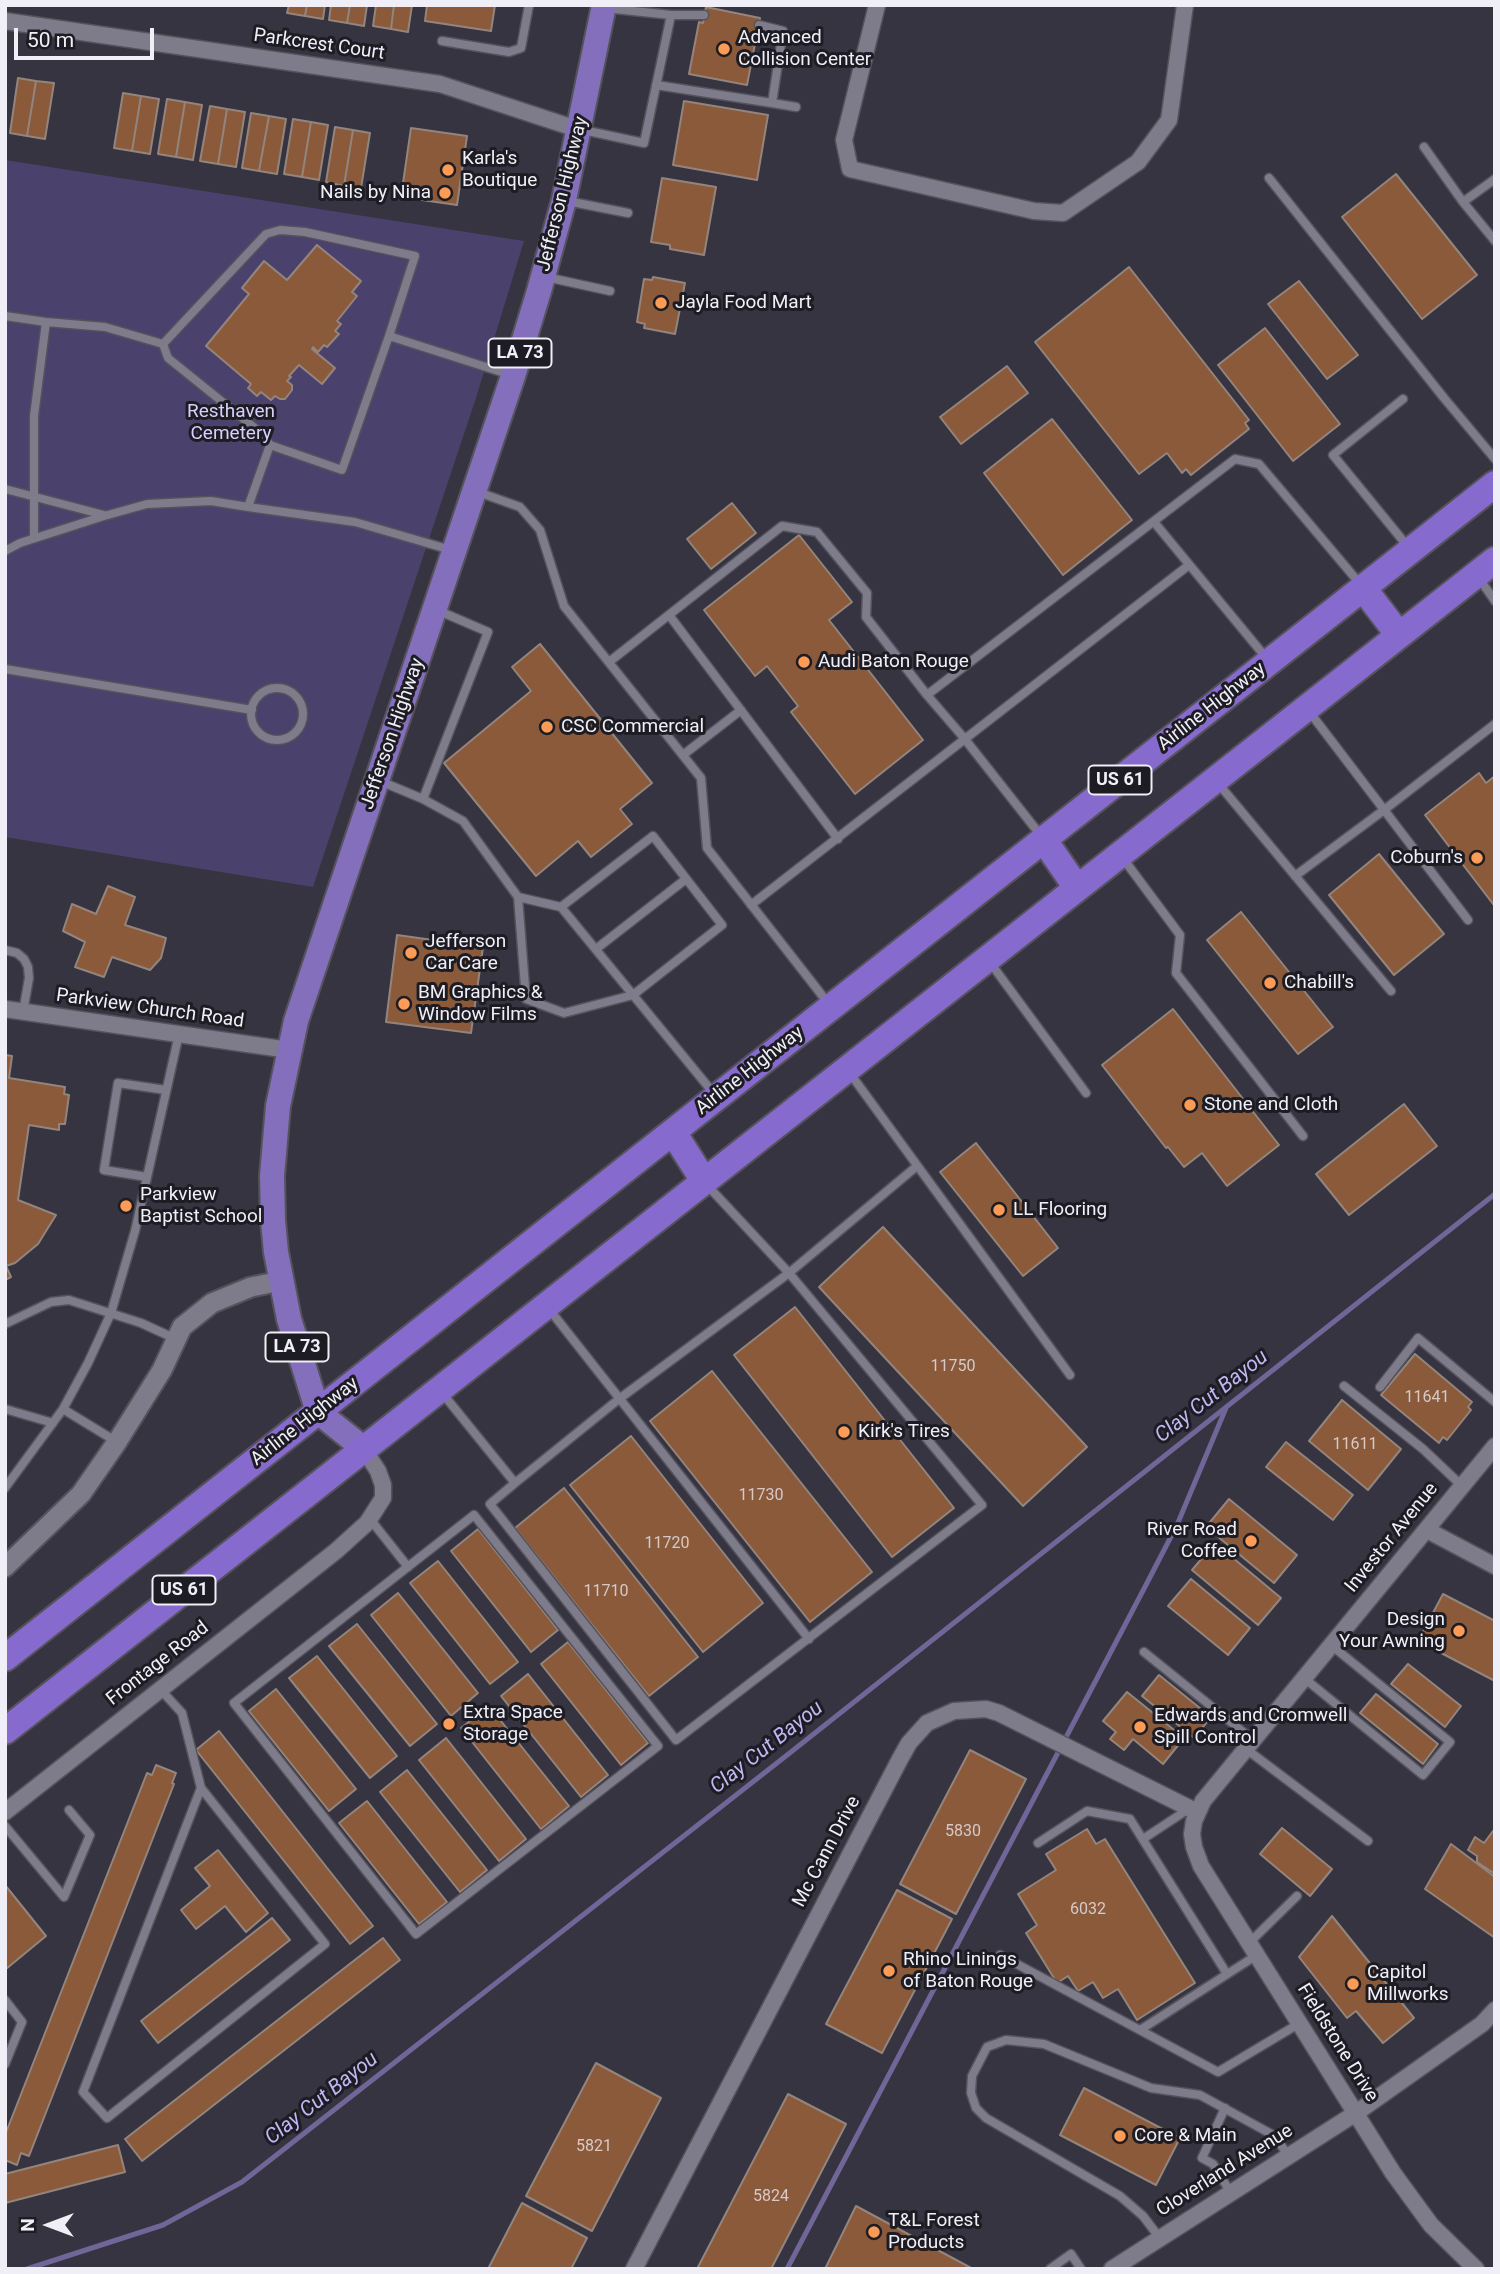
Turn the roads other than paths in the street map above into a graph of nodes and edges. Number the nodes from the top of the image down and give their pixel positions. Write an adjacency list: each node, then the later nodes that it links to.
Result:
1 (529, 5): 9 (lane)
2 (877, 5): 3 (street)
3 (1185, 5)
4 (603, 6): 5 (lane); 13 (main road, Jefferson Highway / LA 73)
5 (671, 15): 6 (lane); 10 (lane)
6 (704, 15)
7 (5, 21): 13 (street, Parkcrest Court)
8 (759, 25): 11 (lane)
9 (442, 41)
10 (656, 85): 11 (lane); 13 (lane)
11 (772, 103): 12 (lane)
12 (796, 107)
13 (580, 130): 17 (main road, Jefferson Highway / LA 73)
14 (1424, 148): 18 (lane)
15 (1269, 178): 30 (lane)
16 (1495, 179): 18 (lane)
17 (564, 200): 19 (lane); 21 (main road, Jefferson Highway / LA 73)
18 (1463, 202): 20 (lane)
19 (628, 213)
20 (1495, 241)
21 (543, 276): 22 (lane); 27 (main road, Jefferson Highway / LA 73)
22 (610, 291)
23 (5, 316): 24 (lane)
24 (46, 322): 26 (lane); 34 (lane)
25 (389, 336): 26 (lane); 27 (lane); 29 (lane)
26 (163, 344): 29 (lane)
27 (513, 376): 33 (main road, Jefferson Highway / LA 73)
28 (1403, 399): 40 (lane)
29 (270, 445): 35 (lane)
30 (1495, 459)
31 (1495, 484): 40 (highway, Airline Highway / US 61)
32 (5, 489): 34 (lane)
33 (475, 491): 41 (main road, Jefferson Highway / LA 73); 49 (lane)
34 (34, 496): 36 (lane); 38 (lane)
35 (248, 508): 36 (lane); 41 (lane)
36 (104, 516): 38 (lane)
37 (1154, 522): 42 (lane); 44 (lane); 52 (lane)
38 (34, 538): 39 (lane)
39 (5, 551)
40 (1410, 551): 44 (highway, Airline Highway / US 61)
41 (454, 552): 46 (main road, Jefferson Highway / LA 73)
42 (1189, 565): 50 (lane); 57 (lane)
43 (1485, 568): 45 (lane); 48 (highway, US 61)
44 (1363, 588): 48 (highway); 50 (highway, Airline Highway / US 61)
45 (1495, 601)
46 (435, 609): 59 (main road, Jefferson Highway / LA 73); 61 (lane)
47 (669, 615): 49 (lane); 52 (lane); 55 (lane)
48 (1399, 635): 53 (highway, US 61)
49 (609, 662): 58 (lane)
50 (1269, 662): 64 (highway, Airline Highway / US 61)
51 (5, 669): 54 (lane)
52 (927, 695): 57 (lane)
53 (1306, 708): 60 (highway, US 61); 62 (lane)
54 (251, 710): 54 (lane)
55 (741, 710): 58 (lane); 63 (lane)
56 (1495, 724): 62 (lane)
57 (964, 738): 63 (lane); 64 (lane)
58 (683, 755): 70 (lane)
59 (377, 780): 61 (lane); 82 (main road, Jefferson Highway / LA 73)
60 (1215, 780): 65 (highway, US 61); 66 (lane)
61 (423, 799): 69 (lane)
62 (1384, 810): 66 (lane); 72 (lane)
63 (838, 839): 70 (lane)
64 (1044, 840): 68 (highway); 78 (highway, Airline Highway / US 61)
65 (1120, 855): 68 (highway, US 61); 88 (lane)
66 (1295, 876): 76 (lane)
67 (686, 879): 71 (lane); 73 (lane); 77 (lane)
68 (1077, 888): 75 (highway, US 61)
69 (518, 897): 71 (lane); 77 (lane)
70 (751, 905): 78 (lane)
71 (561, 907): 73 (lane)
72 (1468, 920)
73 (596, 949): 77 (lane)
74 (5, 950): 80 (lane)
75 (988, 958): 83 (highway, US 61); 85 (lane)
76 (1391, 991)
77 (633, 995): 86 (lane)
78 (831, 1007): 86 (highway, Airline Highway / US 61)
79 (5, 1009): 80 (street, Parkview Church Road)
80 (23, 1012): 81 (street, Parkview Church Road)
81 (179, 1034): 82 (street, Parkview Church Road); 84 (lane)
82 (289, 1050): 93 (main road, Jefferson Highway / LA 73)
83 (847, 1069): 89 (lane); 91 (highway, US 61)
84 (166, 1090): 90 (lane); 90 (lane)
85 (1086, 1093)
86 (717, 1098): 87 (highway, Airline Highway / US 61)
87 (673, 1132): 91 (highway); 106 (highway, Airline Highway / US 61)
88 (1303, 1136)
89 (918, 1166): 92 (lane); 98 (lane)
90 (147, 1177): 95 (lane)
91 (704, 1181): 92 (lane); 94 (highway, US 61)
92 (789, 1273): 102 (lane); 119 (lane)
93 (281, 1281): 97 (street); 106 (main road, Jefferson Highway / LA 73)
94 (546, 1305): 101 (highway, US 61); 102 (lane)
95 (111, 1312): 96 (lane); 97 (lane); 105 (lane)
96 (5, 1324)
97 (176, 1339): 108 (street)
98 (1070, 1375)
99 (1344, 1386): 112 (lane)
100 (1380, 1387): 103 (lane)
101 (439, 1389): 110 (highway, US 61); 111 (lane)
102 (620, 1399): 111 (lane); 119 (lane)
103 (1495, 1402)
104 (5, 1409): 107 (lane)
105 (63, 1409): 107 (lane); 108 (lane)
106 (318, 1412): 110 (main road); 122 (highway, Airline Highway / US 61)
107 (53, 1423): 113 (lane)
108 (117, 1442): 117 (street)
109 (1495, 1446): 112 (street, Investor Avenue)
110 (363, 1448): 114 (street, Frontage Road); 125 (highway, US 61)
111 (515, 1483): 119 (lane)
112 (1462, 1486): 115 (street, Investor Avenue)
113 (5, 1488)
114 (370, 1518): 118 (lane); 124 (street, Frontage Road)
115 (1427, 1530): 116 (street); 120 (street, Investor Avenue)
116 (1495, 1566)
117 (5, 1567)
118 (408, 1567): 118 (lane)
119 (809, 1639)
120 (1331, 1645): 123 (street, Investor Avenue); 123 (lane)
121 (1144, 1652): 126 (lane)
122 (5, 1658)
123 (1304, 1678): 126 (street, Investor Avenue)
124 (160, 1689): 127 (lane); 129 (street, Frontage Road)
125 (5, 1731)
126 (1249, 1745): 130 (street, Investor Avenue); 133 (lane)
127 (201, 1788): 127 (lane)
128 (69, 1810): 131 (lane)
129 (5, 1812)
130 (1194, 1814): 132 (lane); 136 (street, Fieldstone Drive); 150 (street, Mc Cann Drive)
131 (5, 1826)
132 (1143, 1839): 134 (lane); 138 (lane)
133 (1368, 1841)
134 (1038, 1843)
135 (1297, 1896): 136 (lane)
136 (1253, 1949): 138 (lane); 141 (street, Fieldstone Drive)
137 (1000, 1955): 142 (lane)
138 (1227, 1974): 142 (lane)
139 (5, 2000): 143 (lane)
140 (1495, 2010): 145 (street, Cloverland Avenue)
141 (1300, 2023): 142 (lane); 145 (street, Fieldstone Drive)
142 (1139, 2030)
143 (5, 2064)
144 (1225, 2108): 146 (lane); 147 (lane); 148 (lane)
145 (1356, 2113): 146 (street, Cloverland Avenue); 153 (street, Fieldstone Drive)
146 (1289, 2157): 147 (street, Cloverland Avenue)
147 (1231, 2193): 148 (street, Cloverland Avenue)
148 (1159, 2237): 149 (street, Cloverland Avenue)
149 (1119, 2267)
150 (634, 2269)
151 (1050, 2269): 152 (lane)
152 (1082, 2269)
153 (1476, 2269)

